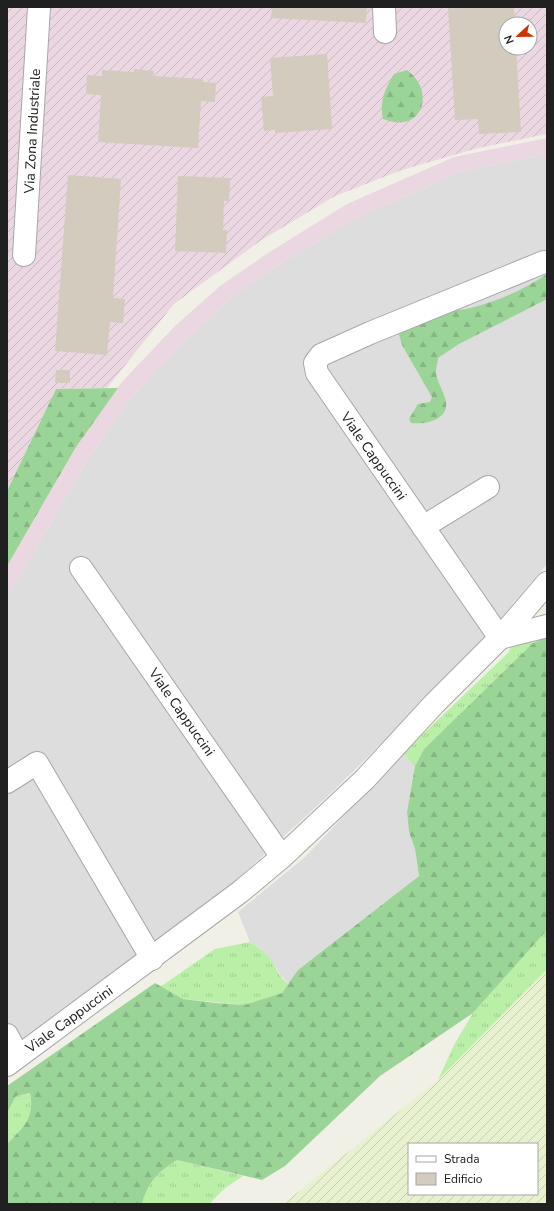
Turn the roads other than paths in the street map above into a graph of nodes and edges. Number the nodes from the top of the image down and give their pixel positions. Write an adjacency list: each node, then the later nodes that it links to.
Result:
1 (39, 7): 4 (street, Via Zona Industriale)
2 (384, 7): 3 (street)
3 (385, 32)
4 (24, 255)
5 (544, 262): 7 (street, Viale Cappuccini)
6 (488, 487): 7 (street)
7 (423, 527): 11 (street, Viale Cappuccini)
8 (81, 568): 13 (street, Viale Cappuccini)
9 (547, 584): 11 (street, Viale Cappuccini)
10 (547, 626): 11 (street)
11 (500, 638): 13 (street, Viale Cappuccini)
12 (7, 782): 14 (street)
13 (282, 857): 14 (street, Viale Cappuccini)
14 (152, 959): 16 (street, Viale Cappuccini)
15 (7, 1035): 16 (street)
16 (13, 1060)

